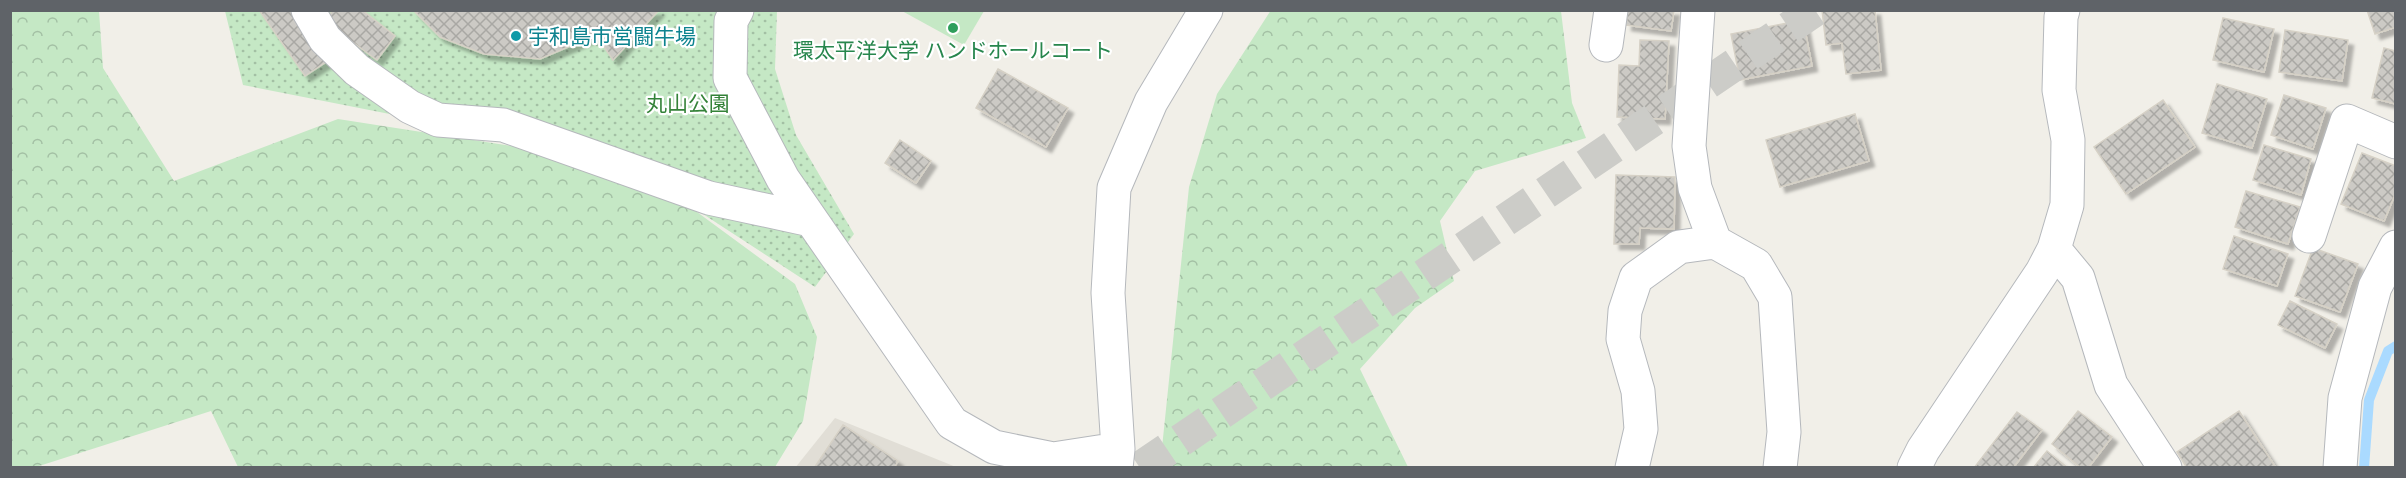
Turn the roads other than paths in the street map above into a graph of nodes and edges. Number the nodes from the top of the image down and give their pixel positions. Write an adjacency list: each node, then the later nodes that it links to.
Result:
1 (308, 10): 9 (street)
2 (737, 10): 9 (street)
3 (1206, 10): 14 (street)
4 (1611, 10): 7 (street)
5 (1698, 10): 11 (street)
6 (2063, 10): 13 (street)
7 (1606, 45)
8 (2396, 142): 10 (street)
9 (811, 220): 14 (street)
10 (2309, 236)
11 (1715, 242): 15 (street); 16 (street)
12 (2396, 247): 19 (street)
13 (2055, 249): 17 (street); 18 (street)
14 (1117, 458)
15 (1632, 468)
16 (1779, 468)
17 (1914, 468)
18 (2165, 468)
19 (2340, 468)

